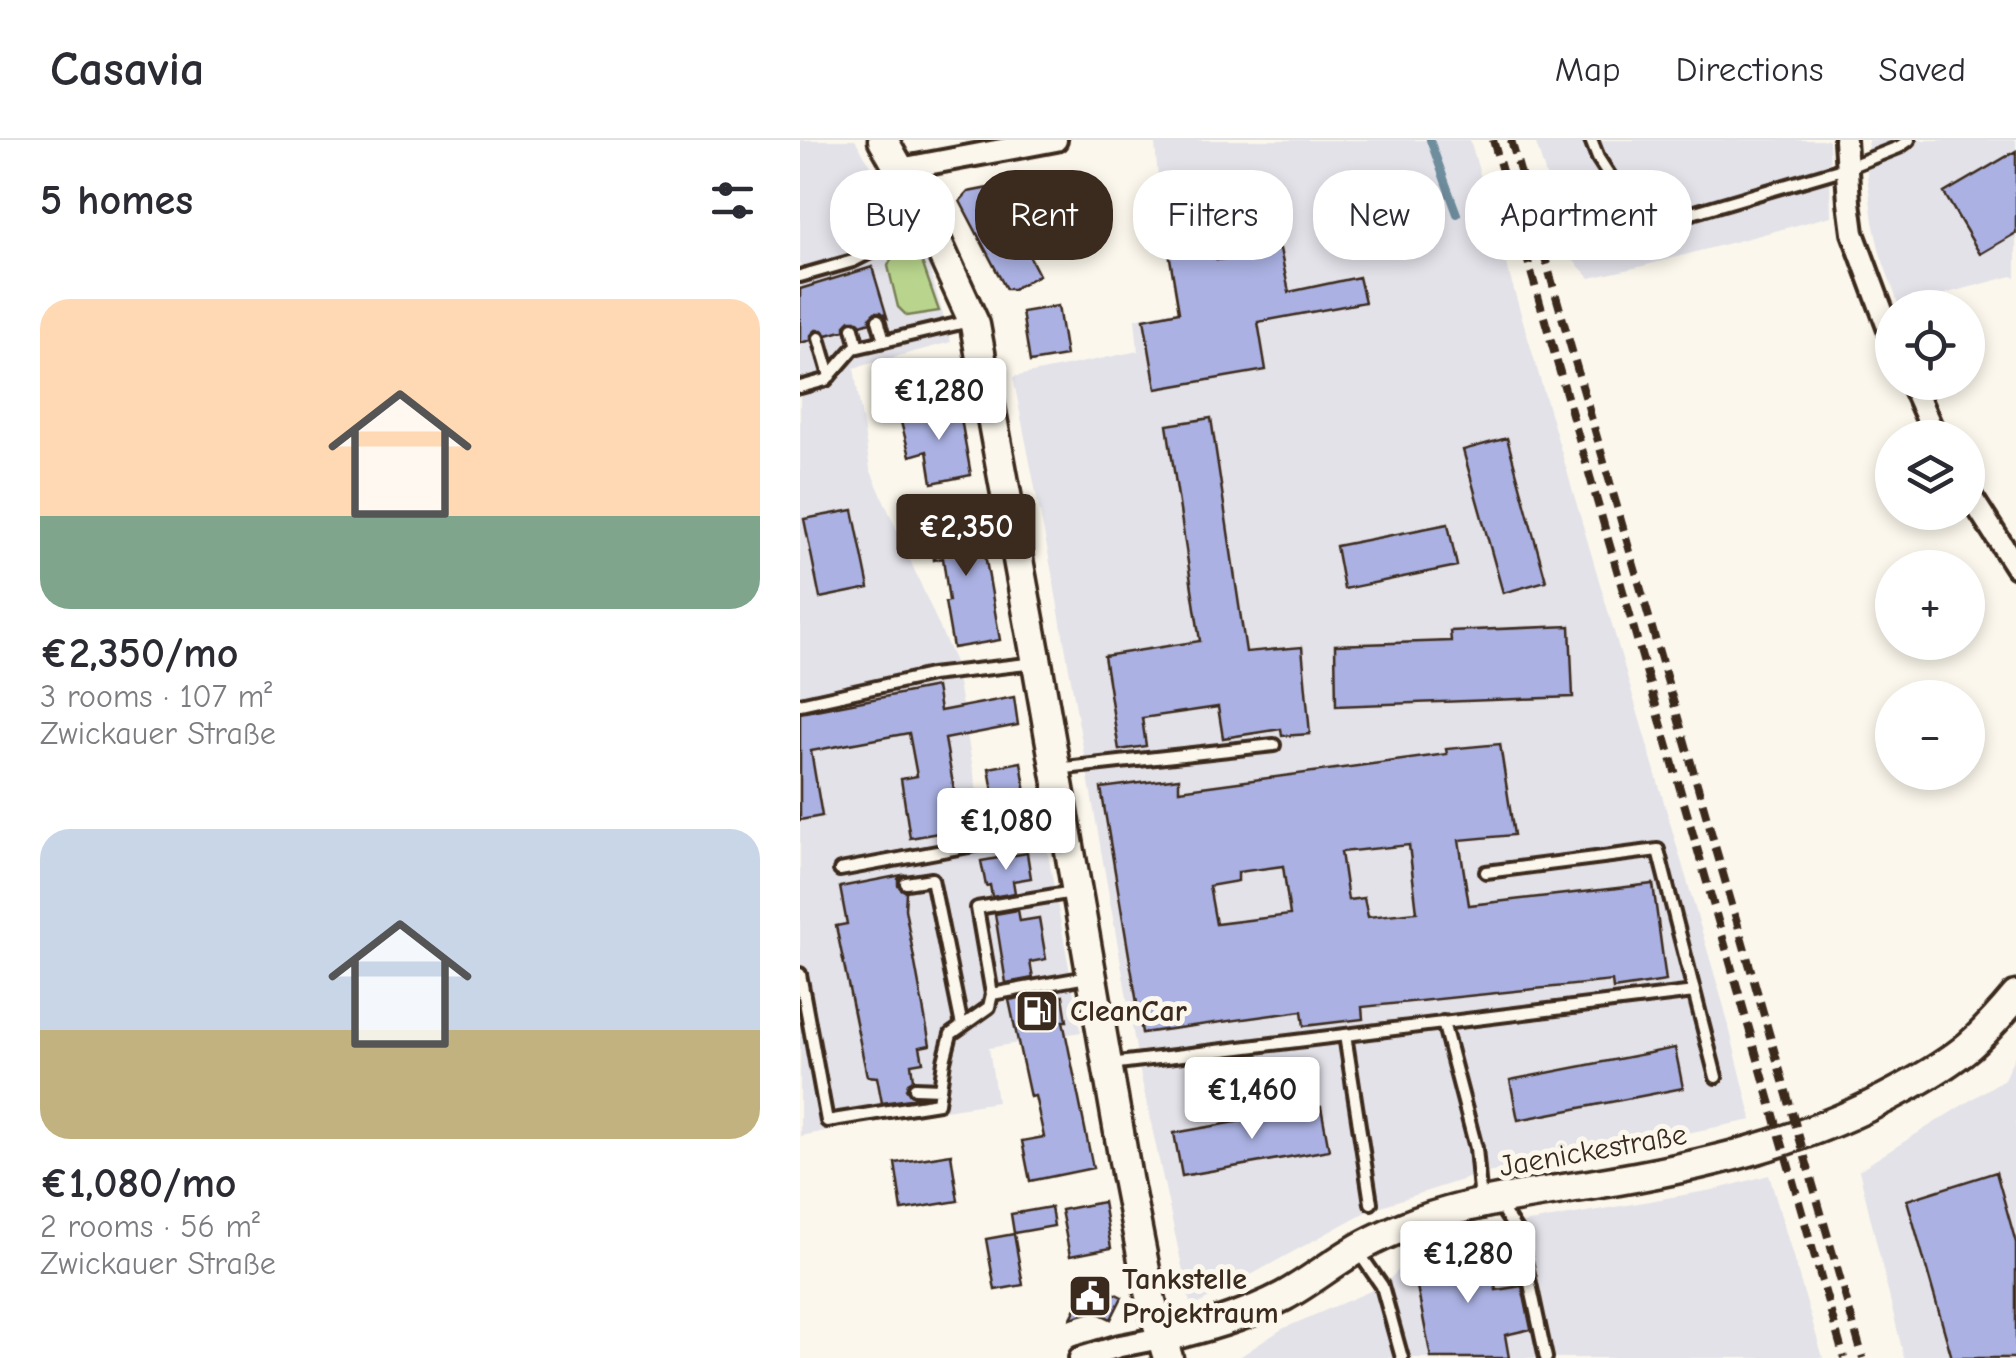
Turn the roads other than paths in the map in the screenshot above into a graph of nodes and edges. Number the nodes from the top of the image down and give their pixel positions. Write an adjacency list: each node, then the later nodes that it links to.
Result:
1 (883, 140): 7 (main road)
2 (1056, 140): 7 (street)
3 (1592, 140): 6 (lane)
4 (1845, 140): 6 (street)
5 (1909, 140): 6 (lane)
6 (1846, 168): 11 (street)
7 (900, 169)
8 (867, 260): 10 (lane)
9 (945, 260): 13 (main road)
10 (802, 280)
11 (1875, 292)
12 (878, 320): 16 (lane)
13 (973, 321): 16 (lane); 22 (main road)
14 (852, 328): 17 (lane)
15 (818, 338): 18 (lane)
16 (884, 341): 17 (lane)
17 (858, 347): 18 (lane)
18 (830, 376): 19 (lane)
19 (800, 387)
20 (1985, 519): 21 (street)
21 (2016, 567)
22 (1037, 663): 23 (lane); 25 (main road)
23 (800, 704)
24 (1274, 745): 25 (lane)
25 (1055, 768): 26 (main road)
26 (1066, 828): 27 (lane); 30 (main road)
27 (840, 870)
28 (1486, 872): 33 (lane)
29 (906, 883): 37 (lane)
30 (1076, 891): 32 (main road); 34 (lane)
31 (800, 974): 42 (lane)
32 (1091, 976): 34 (lane); 39 (main road)
33 (1694, 992): 36 (lane); 40 (lane)
34 (992, 994): 37 (lane)
35 (2016, 996): 43 (main road, Jaenickestraße)
36 (1443, 1022): 38 (lane); 43 (lane)
37 (962, 1026): 42 (lane)
38 (1345, 1035): 39 (lane); 44 (lane)
39 (1106, 1065): 46 (main road)
40 (1716, 1076)
41 (915, 1088): 42 (lane)
42 (940, 1088)
43 (1488, 1201): 45 (main road, Jaenickestraße); 49 (lane)
44 (1371, 1203)
45 (1356, 1249): 46 (main road, Jaenickestraße); 48 (lane)
46 (1165, 1348): 47 (street)
47 (1080, 1358)
48 (1402, 1358)
49 (1546, 1358)

